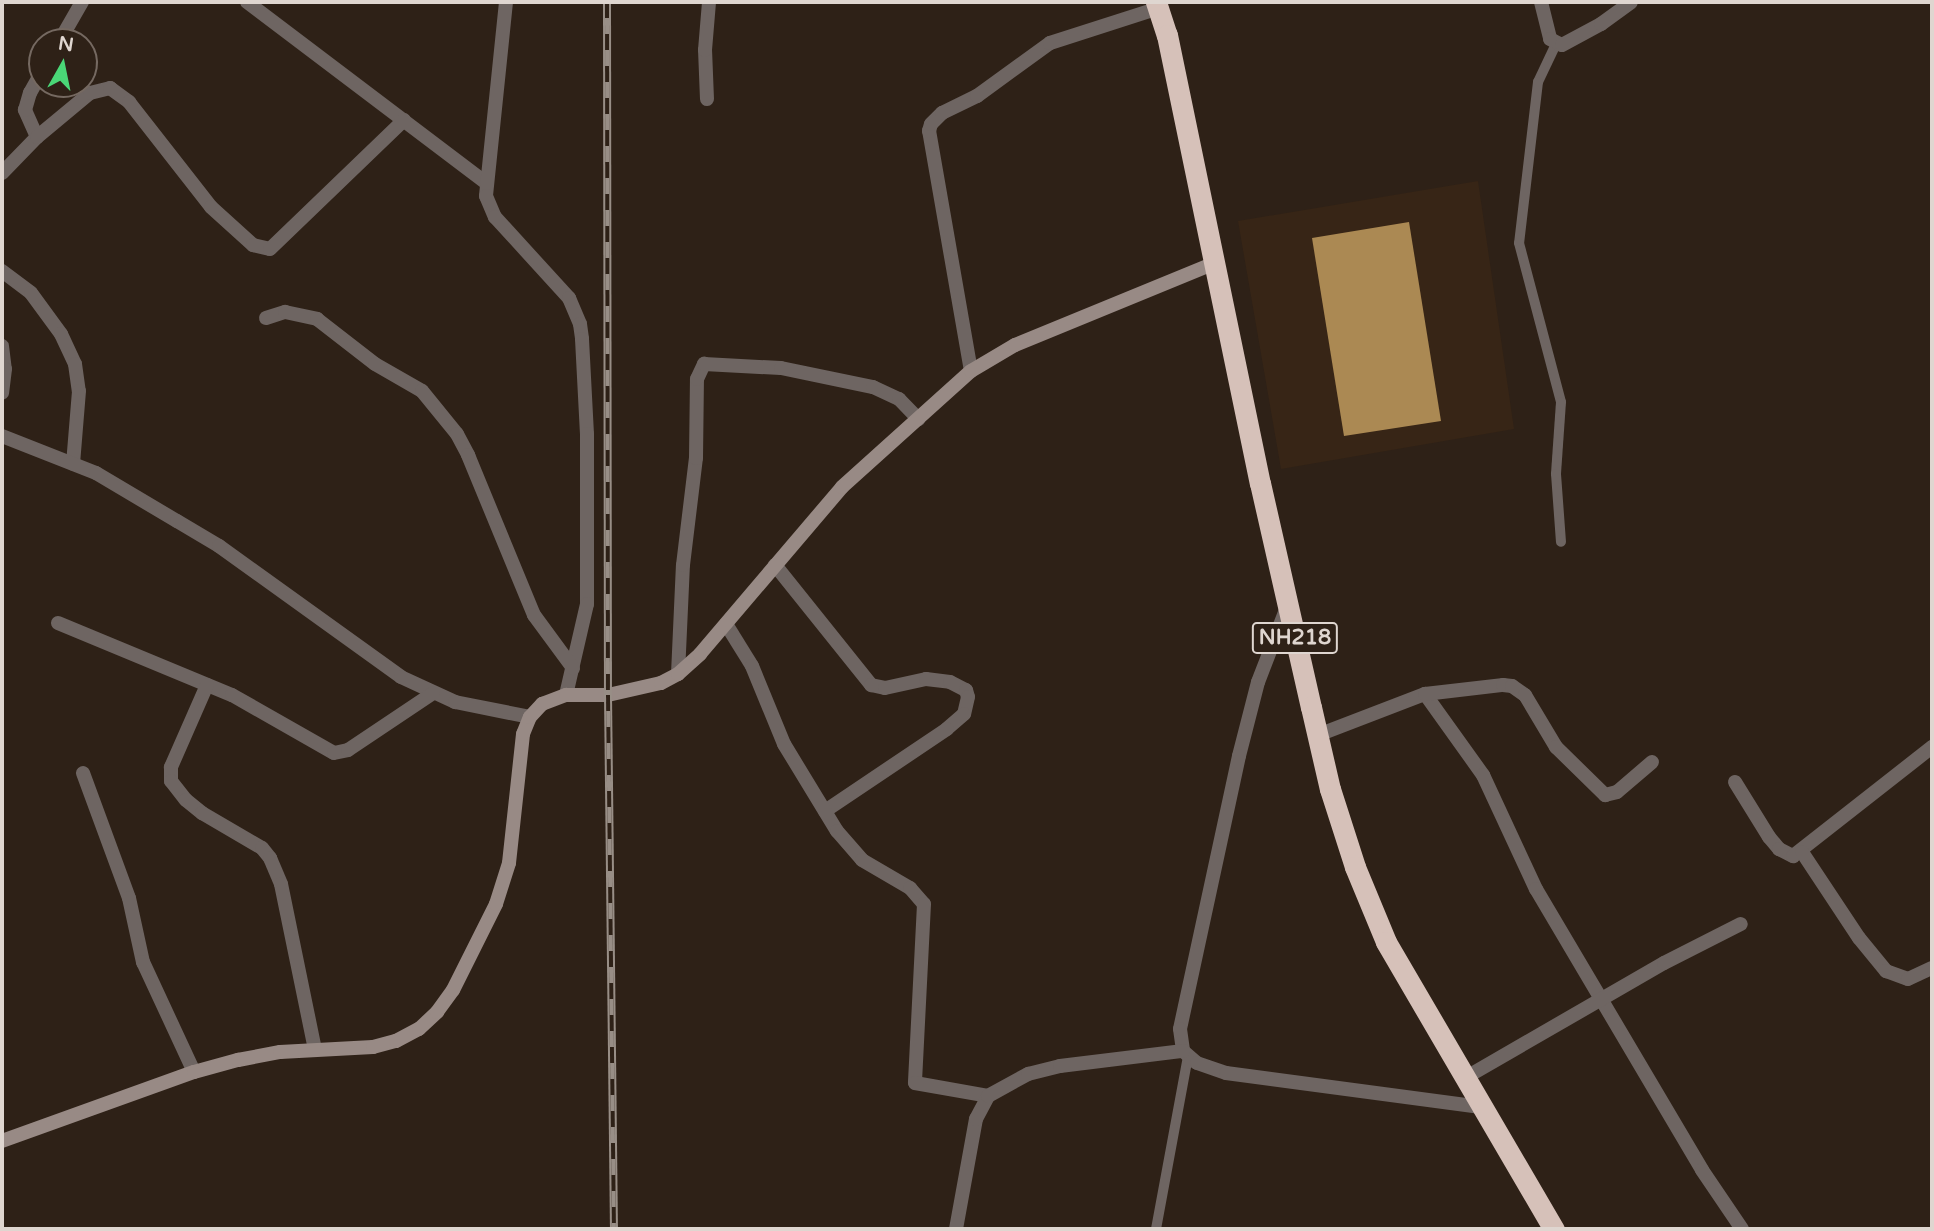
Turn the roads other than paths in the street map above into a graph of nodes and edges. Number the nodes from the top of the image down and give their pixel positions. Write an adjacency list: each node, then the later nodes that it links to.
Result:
1 (82, 2): 8 (street)
2 (247, 2): 12 (street)
3 (506, 2): 15 (street)
4 (709, 2): 11 (street)
5 (1541, 2): 9 (street)
6 (1631, 2): 9 (street)
7 (1157, 5): 16 (highway, NH218); 20 (street)
8 (67, 28)
9 (1556, 44): 25 (lane)
10 (29, 98): 13 (street)
11 (707, 99)
12 (404, 120): 13 (street); 15 (street)
13 (37, 137): 14 (street)
14 (2, 173)
15 (486, 183): 30 (street)
16 (1215, 263): 20 (street); 27 (highway, NH218)
17 (2, 271): 24 (street)
18 (266, 318): 30 (street)
19 (2, 346): 21 (street)
20 (971, 371): 22 (street)
21 (2, 393)
22 (918, 419): 26 (street); 31 (street)
23 (2, 436): 24 (street)
24 (73, 464): 33 (street)
25 (1562, 542)
26 (775, 565): 29 (street); 42 (street)
27 (1288, 605): 37 (highway, NH218); 48 (street)
28 (58, 623): 32 (street)
29 (726, 624): 31 (street); 42 (street)
30 (573, 668): 35 (street)
31 (678, 674): 35 (street)
32 (207, 685): 33 (street); 47 (street)
33 (433, 693): 36 (street)
34 (1425, 694): 37 (street); 39 (street); 46 (street)
35 (566, 695): 36 (street)
36 (530, 717): 47 (street)
37 (1318, 735): 50 (highway, NH218)
38 (1932, 747): 43 (street)
39 (1652, 762)
40 (83, 773): 49 (street)
41 (1735, 782): 43 (street)
42 (825, 811): 51 (street)
43 (1802, 852): 45 (street)
44 (1741, 924): 46 (street)
45 (1932, 968)
46 (1602, 1000): 50 (street); 57 (street)
47 (315, 1051): 49 (street)
48 (1186, 1054): 51 (street); 52 (street); 55 (lane)
49 (194, 1072): 53 (street)
50 (1463, 1079): 52 (highway, NH218)
51 (988, 1096): 54 (street)
52 (1481, 1107): 56 (highway, NH218)
53 (2, 1141)
54 (956, 1229)
55 (1156, 1229)
56 (1554, 1229)
57 (1742, 1229)

